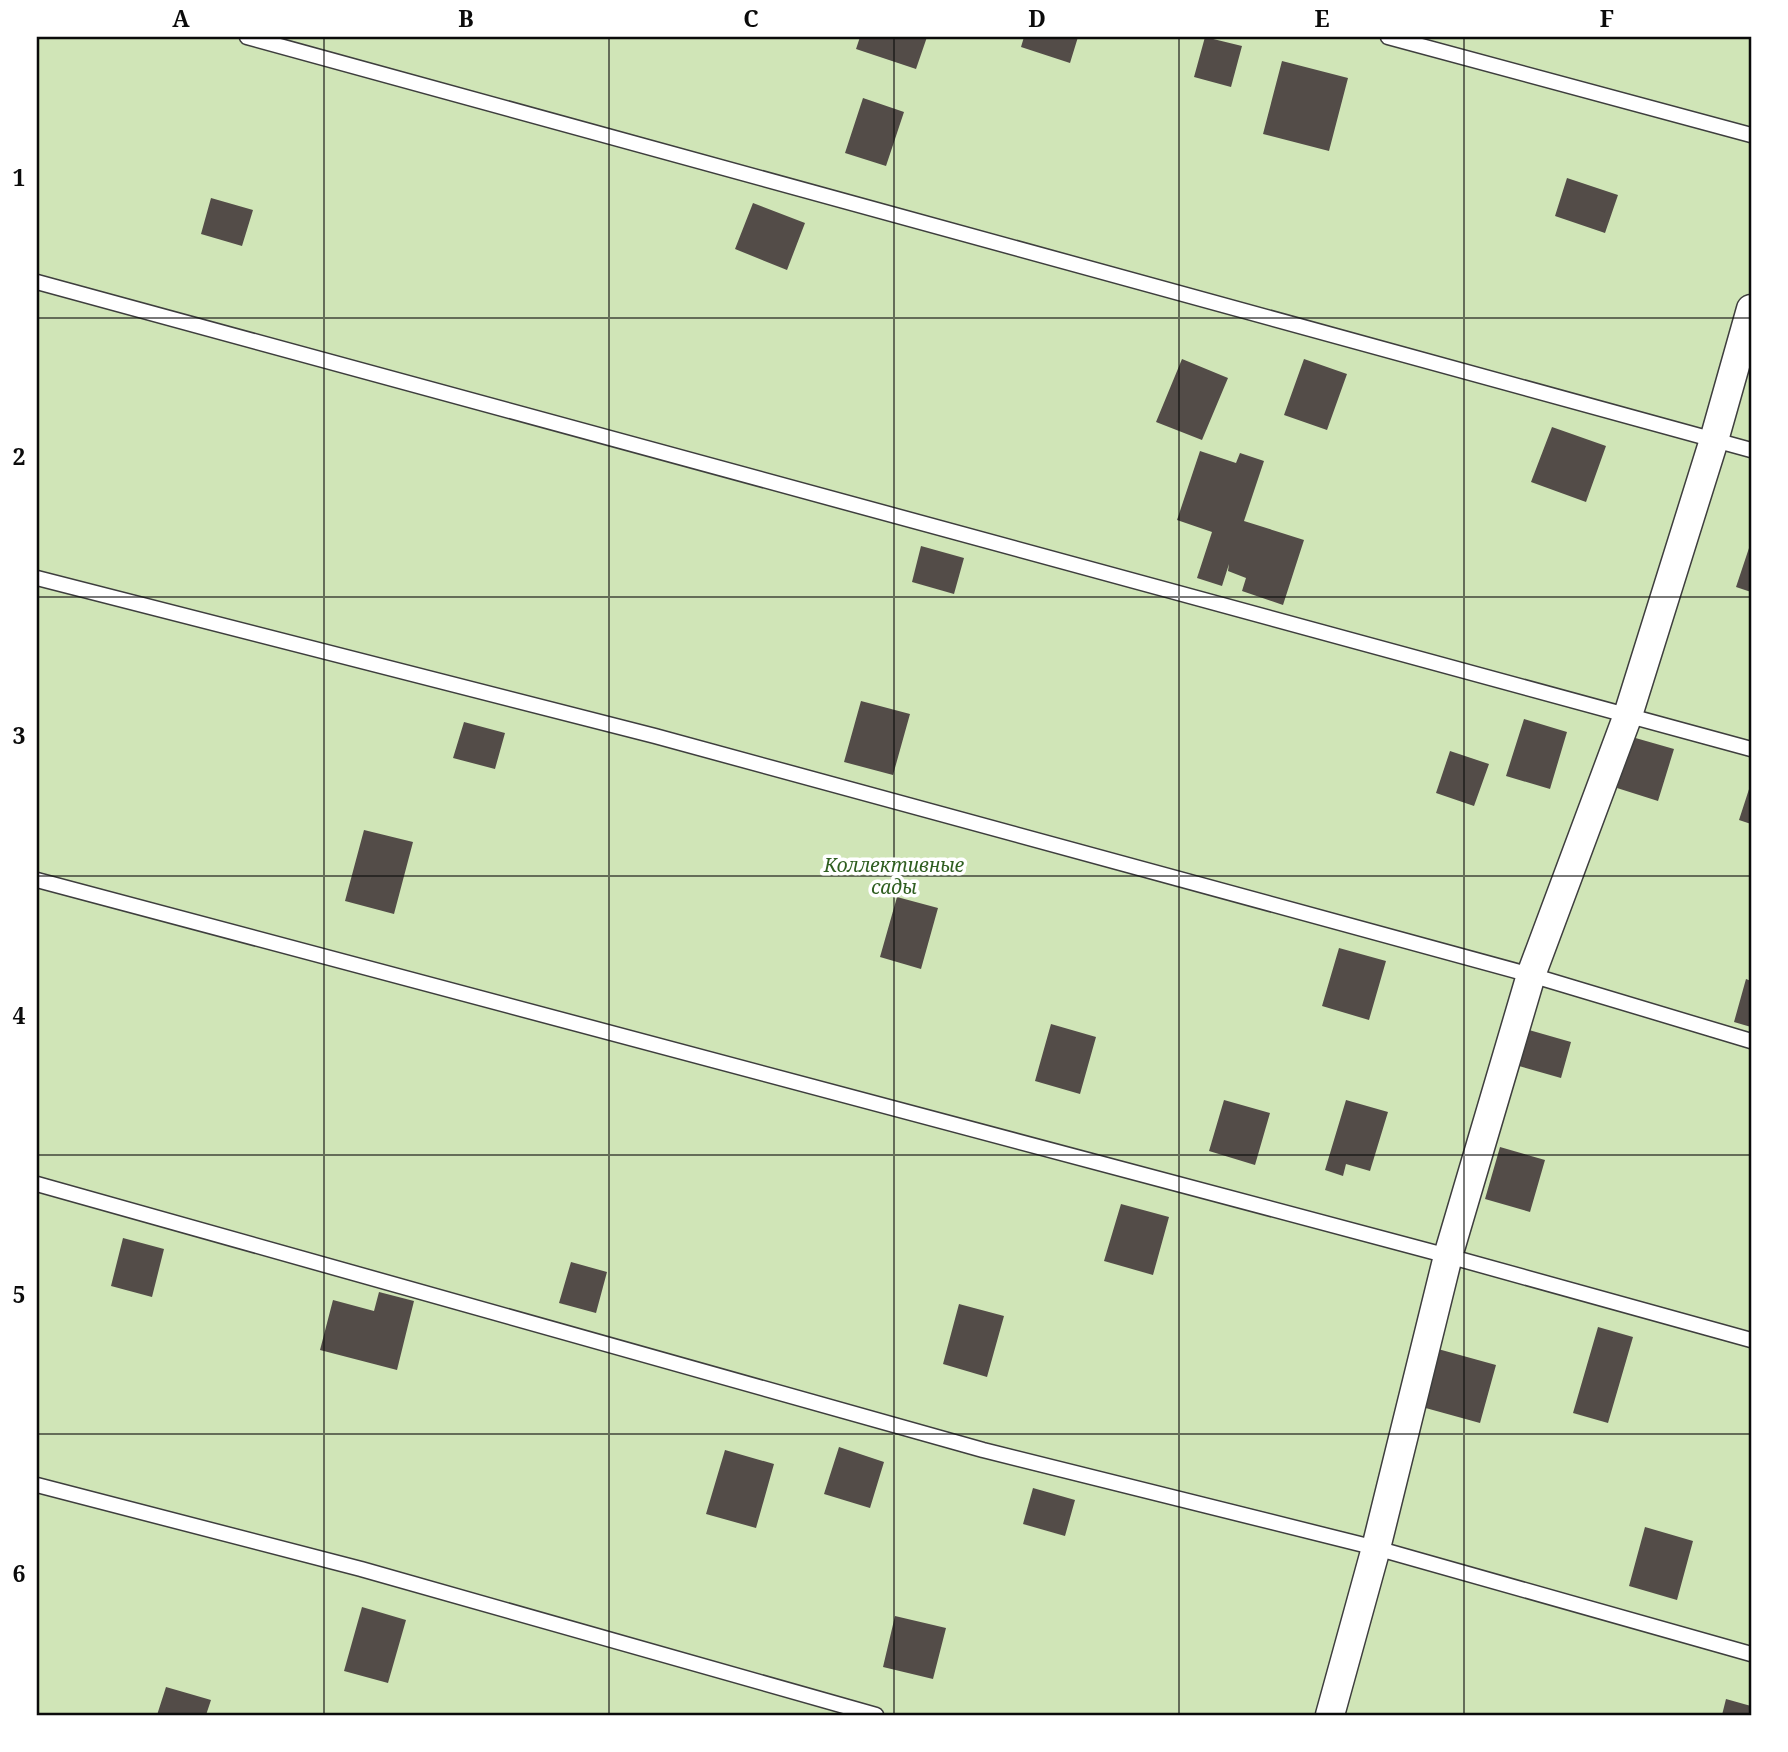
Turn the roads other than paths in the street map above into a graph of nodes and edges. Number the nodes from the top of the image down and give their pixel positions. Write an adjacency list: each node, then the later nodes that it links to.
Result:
1 (247, 37): 6 (lane)
2 (1388, 37): 3 (lane)
3 (1751, 135)
4 (37, 282): 9 (lane)
5 (1751, 309): 6 (street)
6 (1714, 440): 7 (lane); 9 (street)
7 (1751, 450)
8 (37, 578): 12 (lane)
9 (1628, 715): 10 (lane); 12 (street)
10 (1751, 749)
11 (37, 880): 15 (lane)
12 (1531, 975): 13 (lane); 15 (street)
13 (1751, 1041)
14 (37, 1184): 18 (lane)
15 (1448, 1256): 16 (lane); 18 (street)
16 (1751, 1340)
17 (37, 1485): 20 (lane)
18 (1376, 1548): 19 (lane); 21 (street)
19 (1751, 1654)
20 (876, 1715)
21 (1330, 1715)

